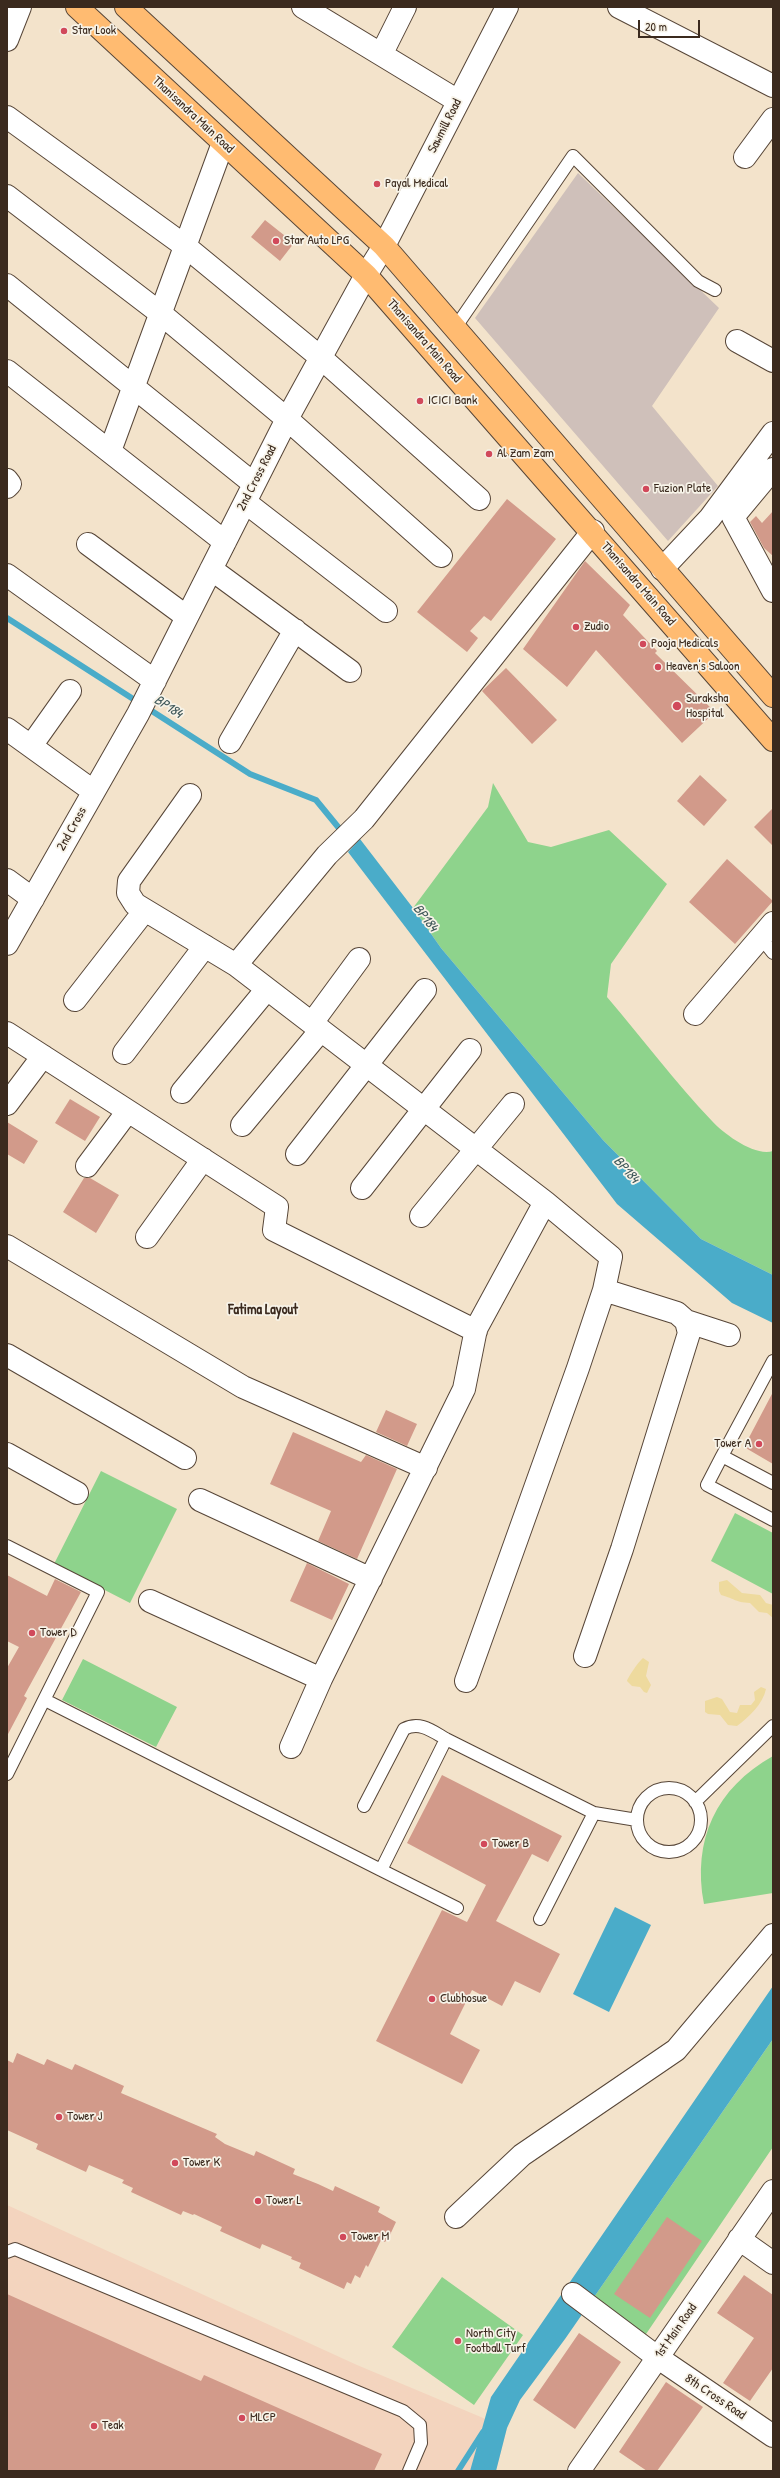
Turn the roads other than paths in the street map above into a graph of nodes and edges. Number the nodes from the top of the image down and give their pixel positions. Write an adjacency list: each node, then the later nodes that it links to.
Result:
1 (20, 7): 8 (street)
2 (77, 7): 14 (main road, Thanisandra Main Road)
3 (126, 7): 18 (main road)
4 (303, 7): 9 (street)
5 (405, 7): 9 (street)
6 (507, 7): 11 (street, Sawmill Road)
7 (619, 7): 10 (street)
8 (7, 40)
9 (382, 53): 11 (street)
10 (773, 86)
11 (458, 101): 18 (street, Sawmill Road)
12 (7, 117): 17 (street)
13 (773, 119): 15 (street)
14 (223, 143): 17 (street); 19 (main road, Thanisandra Main Road)
15 (745, 157)
16 (7, 196): 22 (street)
17 (185, 246): 22 (street); 25 (street)
18 (384, 246): 19 (street, 2nd Cross Road); 23 (main road)
19 (366, 275): 25 (street, 2nd Cross Road); 37 (main road, Thanisandra Main Road)
20 (7, 285): 28 (street)
21 (715, 290): 23 (lane)
22 (160, 313): 28 (street); 29 (street)
23 (455, 328): 42 (main road)
24 (737, 341): 26 (street)
25 (320, 357): 29 (street, 2nd Cross Road); 36 (street)
26 (773, 361)
27 (7, 371): 31 (street)
28 (134, 386): 31 (street); 35 (street)
29 (287, 419): 35 (street, 2nd Cross Road); 40 (street)
30 (773, 433): 42 (street)
31 (110, 451): 38 (street)
32 (773, 469): 44 (street)
33 (7, 480): 34 (street)
34 (7, 488)
35 (250, 493): 38 (street, 2nd Cross Road); 45 (street)
36 (479, 499)
37 (593, 531): 53 (main road, Thanisandra Main Road); 65 (street)
38 (224, 542): 41 (street, 2nd Cross Road)
39 (88, 544): 46 (street)
40 (441, 556)
41 (211, 569): 46 (street, 2nd Cross Road); 47 (street)
42 (662, 569): 50 (main road)
43 (7, 574): 51 (street)
44 (773, 591)
45 (386, 611)
46 (187, 617): 51 (street, 2nd Cross Road)
47 (295, 630): 48 (street); 54 (street)
48 (350, 671)
49 (70, 691): 55 (street)
50 (773, 696)
51 (146, 697): 56 (street, 2nd Cross)
52 (7, 729): 55 (street)
53 (773, 740)
54 (230, 742)
55 (31, 746): 56 (street)
56 (93, 791): 59 (street, 2nd Cross)
57 (190, 795): 60 (street)
58 (7, 880): 59 (street)
59 (33, 899): 62 (street, 2nd Cross)
60 (145, 910): 63 (street); 68 (street)
61 (769, 938): 69 (street)
62 (7, 944)
63 (205, 946): 65 (street); 73 (street)
64 (359, 959): 70 (street)
65 (236, 965): 66 (street)
66 (268, 989): 70 (street); 76 (street)
67 (425, 990): 75 (street)
68 (75, 1000)
69 (695, 1014)
70 (316, 1026): 75 (street); 81 (street)
71 (7, 1033): 74 (street)
72 (470, 1050): 79 (street)
73 (124, 1053)
74 (43, 1056): 77 (street); 80 (street)
75 (366, 1065): 79 (street); 83 (street)
76 (182, 1092)
77 (7, 1104)
78 (513, 1104): 82 (street)
79 (422, 1108): 82 (street); 86 (street)
80 (128, 1111): 84 (street); 85 (street)
81 (242, 1125)
82 (476, 1149): 87 (street); 88 (street)
83 (297, 1154)
84 (203, 1159): 89 (street); 93 (street)
85 (87, 1166)
86 (362, 1188)
87 (545, 1202): 91 (street); 93 (street)
88 (421, 1216)
89 (147, 1237)
90 (7, 1246): 100 (street)
91 (604, 1290): 92 (street); 110 (street)
92 (686, 1321): 94 (street); 108 (street)
93 (476, 1331): 100 (street)
94 (729, 1336)
95 (7, 1355): 99 (street)
96 (773, 1361): 98 (lane)
97 (7, 1454): 102 (street)
98 (722, 1456): 101 (lane); 104 (lane)
99 (185, 1458)
100 (426, 1468): 106 (street)
101 (773, 1483)
102 (77, 1492)
103 (200, 1500): 106 (street)
104 (773, 1520)
105 (7, 1546): 111 (lane)
106 (371, 1580): 109 (street)
107 (150, 1601): 109 (street)
108 (585, 1656)
109 (321, 1679): 114 (street)
110 (466, 1681)
111 (45, 1700): 115 (lane); 120 (lane)
112 (773, 1726): 116 (lane)
113 (446, 1739): 117 (lane); 118 (lane); 120 (lane)
114 (291, 1747)
115 (7, 1774)
116 (695, 1802): 119 (lane); 119 (lane)
117 (364, 1806)
118 (594, 1813): 119 (lane); 122 (lane)
119 (637, 1820)
120 (381, 1870): 121 (lane)
121 (457, 1908)
122 (540, 1919)
123 (773, 1935): 125 (street)
124 (773, 2191): 126 (street, 1st Main Road)
125 (456, 2217)
126 (740, 2239): 128 (street); 130 (street, 1st Main Road)
127 (7, 2252): 132 (lane)
128 (773, 2263)
129 (573, 2294): 130 (street, 8th Cross Road)
130 (657, 2357): 131 (street, 8th Cross Road); 133 (street, 1st Main Road)
131 (773, 2436)
132 (409, 2471)
133 (579, 2471)

